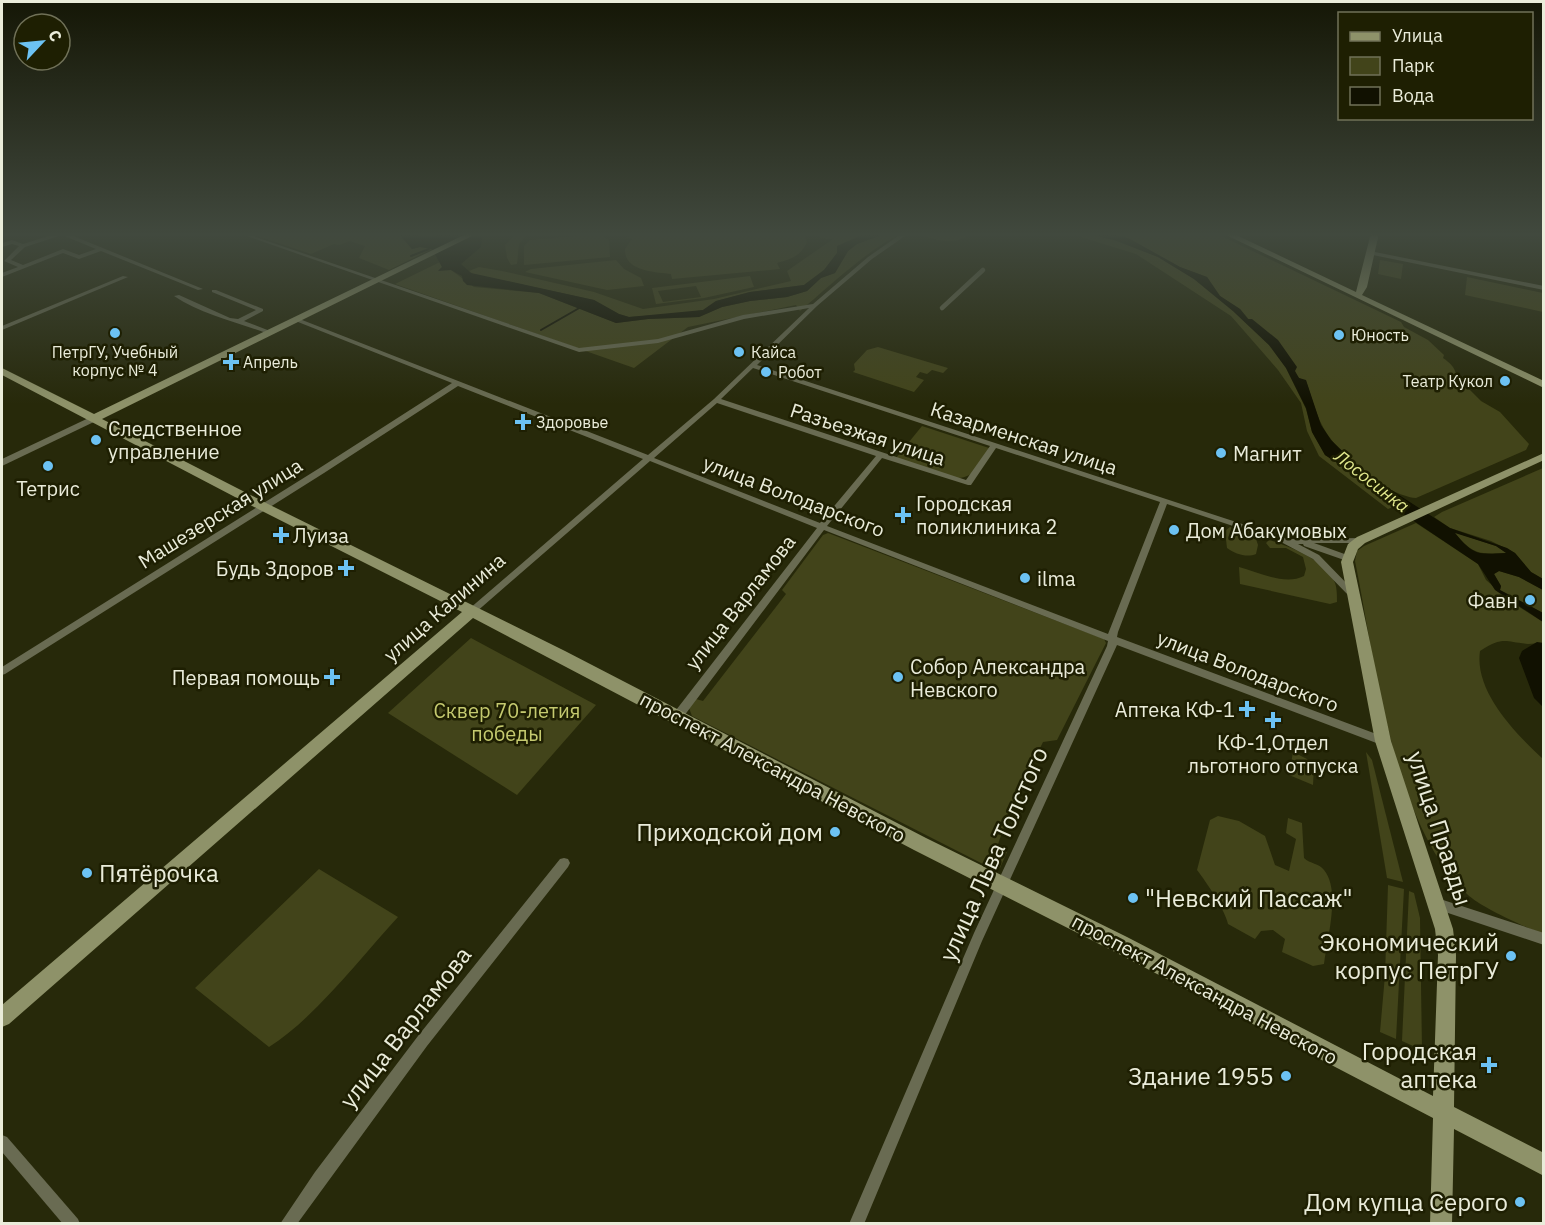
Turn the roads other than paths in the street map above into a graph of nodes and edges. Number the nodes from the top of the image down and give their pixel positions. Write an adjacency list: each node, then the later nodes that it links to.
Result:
1 (93, 290): 15 (street)
2 (356, 290): 13 (main road)
3 (407, 290): 11 (street)
4 (832, 290): 11 (street, улица Калинина)
5 (961, 290): 12 (street)
6 (1348, 290): 9 (main road)
7 (1361, 290): 9 (main road)
8 (214, 291): 14 (street)
9 (1358, 295): 20 (main road)
10 (177, 296): 14 (street)
11 (814, 305): 17 (street, улица Калинина)
12 (942, 308)
13 (295, 319): 16 (main road); 19 (street, улица Володарского)
14 (239, 321): 16 (street)
15 (2, 328)
16 (268, 332): 22 (main road)
17 (754, 366): 21 (street, улица Калинина); 23 (street, Казарменская улица)
18 (2, 371): 22 (main road, проспект Александра Невского)
19 (457, 383): 26 (street, улица Володарского); 29 (street, Машезерская улица)
20 (1544, 385)
21 (716, 400): 24 (street, Разъезжая улица); 26 (street, улица Калинина)
22 (95, 418): 27 (street); 29 (main road, проспект Александра Невского)
23 (994, 446): 24 (street, Разъезжая улица); 28 (street, Казарменская улица)
24 (880, 456): 30 (street, улица Варламова)
25 (1544, 456): 31 (main road)
26 (648, 459): 30 (street, улица Володарского); 35 (street, улица Калинина)
27 (2, 463)
28 (1164, 502): 32 (street, Казарменская улица); 36 (street, улица Льва Толстого)
29 (264, 507): 35 (main road, проспект Александра Невского); 37 (street, Машезерская улица)
30 (823, 527): 36 (street, улица Володарского); 38 (street, улица Варламова)
31 (1361, 540): 32 (street); 33 (main road)
32 (1301, 546): 33 (street); 34 (street)
33 (1347, 560): 34 (main road, улица Правды)
34 (1352, 594): 39 (main road, улица Правды)
35 (472, 611): 38 (main road, проспект Александра Невского); 44 (main road, улица Калинина)
36 (1114, 639): 39 (street, улица Володарского); 41 (street, улица Льва Толстого)
37 (2, 671)
38 (677, 717): 41 (main road, проспект Александра Невского)
39 (1383, 741): 42 (main road, улица Правды)
40 (564, 863): 49 (street, улица Варламова)
41 (1003, 884): 45 (main road, проспект Александра Невского); 50 (street, улица Льва Толстого)
42 (1437, 904): 43 (street); 45 (main road, улица Правды)
43 (1544, 939)
44 (2, 1017)
45 (1444, 1112): 47 (main road, проспект Александра Невского); 51 (main road, улица Правды)
46 (2, 1142): 48 (street)
47 (1544, 1165)
48 (73, 1224)
49 (287, 1224)
50 (856, 1224)
51 (1441, 1224)

